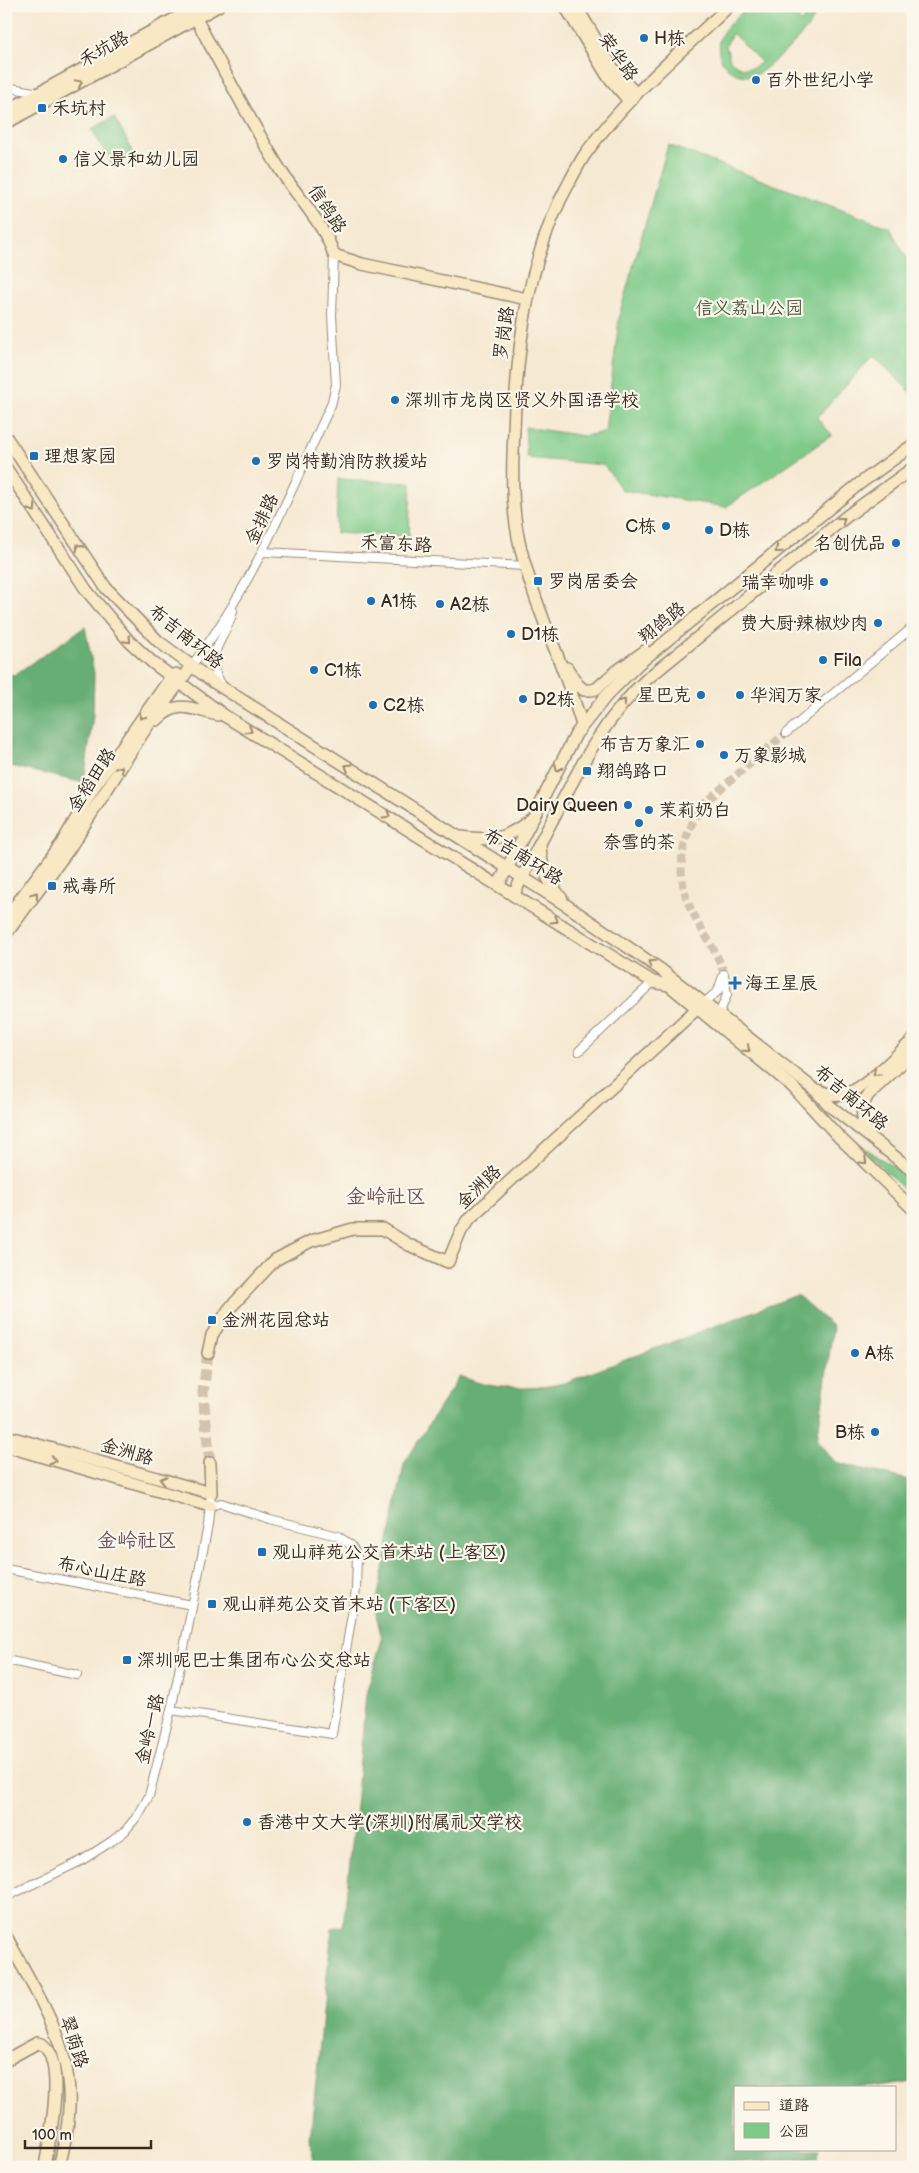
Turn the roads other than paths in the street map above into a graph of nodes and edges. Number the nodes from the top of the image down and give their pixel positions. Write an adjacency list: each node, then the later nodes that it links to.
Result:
1 (218, 6): 5 (street, 禾坑路)
2 (565, 6): 8 (street, 荣华路)
3 (576, 6): 8 (street, 荣华路)
4 (729, 6): 8 (street, 罗岗路)
5 (195, 12): 7 (street, 禾坑路); 10 (street, 禾坑路, one-way to 5); 11 (street, 信鸽路)
6 (6, 88): 7 (street)
7 (40, 93): 9 (street, 禾坑路)
8 (632, 97): 12 (street, 罗岗路)
9 (6, 111)
10 (6, 123)
11 (334, 255): 12 (street, 信鸽路); 17 (street, 金排路)
12 (527, 300): 18 (street, 罗岗路)
13 (6, 437): 23 (street, 布吉南环路, one-way to 13)
14 (913, 444): 21 (street, 翔鸽路, one-way to 21)
15 (6, 468): 24 (street, one-way to 24)
16 (913, 468): 32 (street, 翔鸽路, one-way to 16)
17 (264, 552): 18 (street, 禾富东路); 19 (street, 金排路)
18 (526, 566): 22 (street, 罗岗路)
19 (235, 604): 23 (street, 金排路); 25 (street)
20 (913, 627): 29 (street)
21 (663, 644): 22 (street); 27 (street, 翔鸽路)
22 (558, 655): 27 (street, 罗岗路)
23 (192, 665): 24 (street, 金稻田路); 25 (street, 布吉南环路)
24 (175, 680): 26 (street, 布吉南环路); 28 (street, 金稻田路); 38 (street, 金稻田路, one-way to 38)
25 (229, 692): 31 (street, 布吉南环路, one-way to 25)
26 (226, 716): 28 (street); 35 (street, 布吉南环路, one-way to 35)
27 (582, 725): 30 (street, 翔鸽路, one-way to 30)
28 (144, 731): 39 (street, 金稻田路, one-way to 28)
29 (786, 733)
30 (533, 818): 31 (street); 33 (street, 翔鸽路)
31 (457, 837): 33 (street, 布吉南环路)
32 (540, 844): 34 (street, 翔鸽路); 37 (street)
33 (507, 868): 34 (street, 布吉南环路); 35 (street, 翔鸽路)
34 (522, 877): 36 (street, 翔鸽路); 37 (street, 布吉南环路)
35 (499, 884): 36 (street, 布吉南环路)
36 (514, 894): 40 (street, 布吉南环路, one-way to 40)
37 (566, 905): 41 (street, 布吉南环路, one-way to 37)
38 (6, 918)
39 (6, 934)
40 (653, 982): 41 (street, 布吉南环路); 44 (street)
41 (700, 1005): 42 (street, 布吉南环路); 42 (street); 49 (street, 布吉南环路, one-way to 49); 50 (street, 金洲路)
42 (719, 1014): 46 (street, 布吉南环路)
43 (913, 1040): 46 (street, one-way to 46)
44 (579, 1051)
45 (913, 1053): 47 (street)
46 (814, 1089): 47 (street, 布吉南环路)
47 (870, 1137): 48 (street, 布吉南环路)
48 (913, 1171)
49 (913, 1209)
50 (208, 1352)
51 (6, 1436): 54 (street, 金洲路, one-way to 51)
52 (6, 1446): 55 (street, 金洲路, one-way to 55)
53 (210, 1463): 54 (street)
54 (210, 1493): 55 (street, 金岭一路)
55 (216, 1504): 57 (street, 金岭一路); 60 (street)
56 (6, 1569): 57 (street, 布心山庄路)
57 (192, 1605): 60 (street, 金岭一路)
58 (6, 1660): 59 (street)
59 (77, 1675)
60 (171, 1710): 61 (street, 金岭一路)
61 (6, 1897)
62 (6, 1936): 65 (street, 翠荫路)
63 (6, 2060): 64 (street)
64 (45, 2167)
65 (59, 2167)

